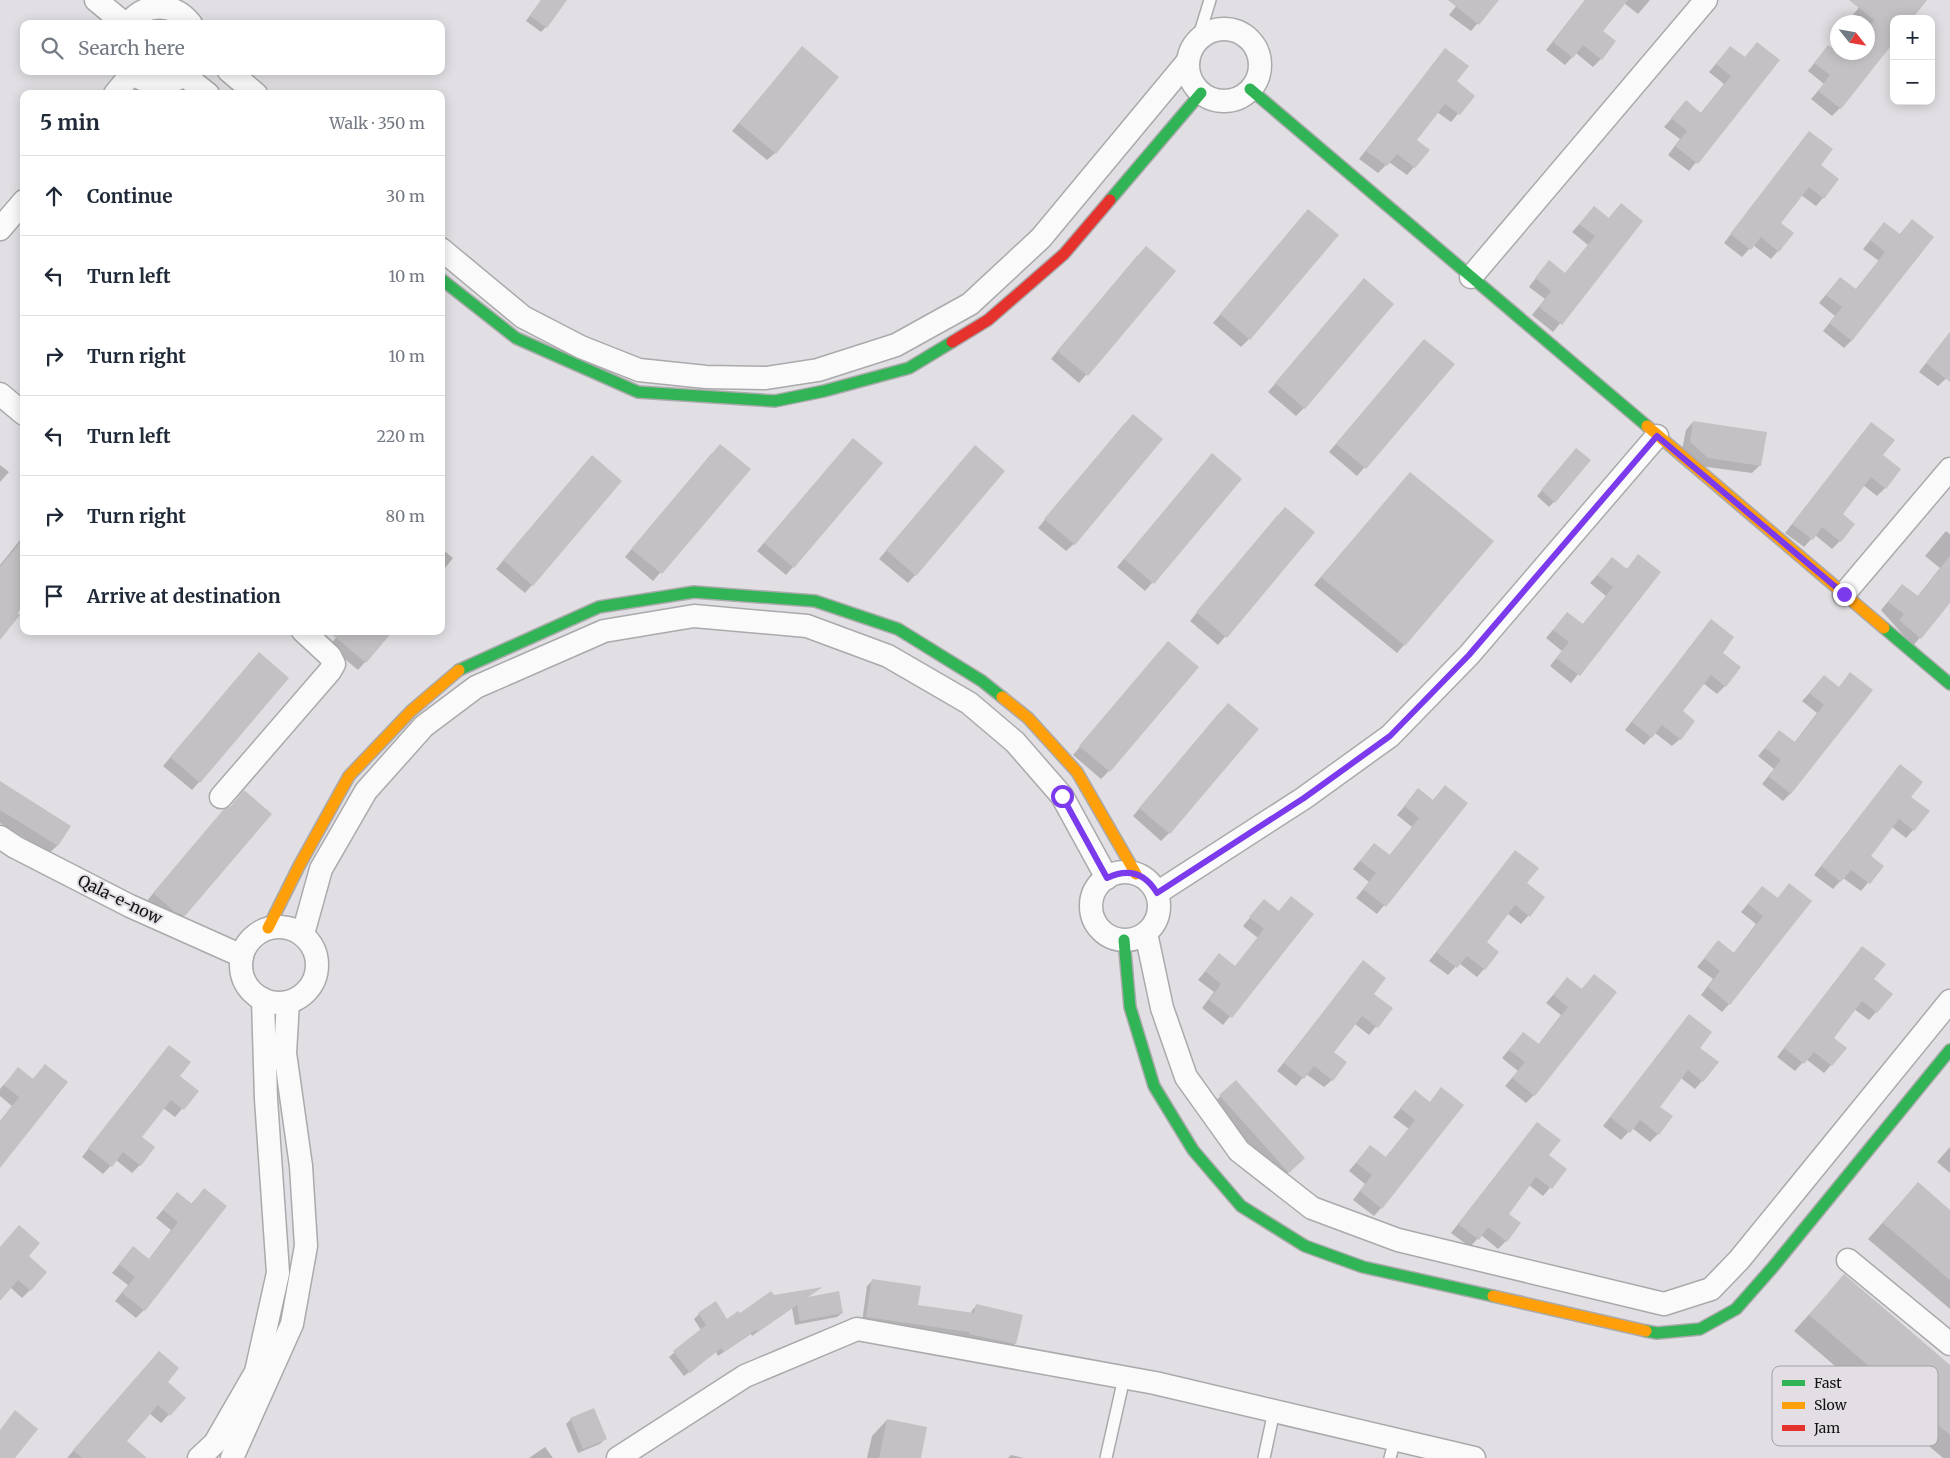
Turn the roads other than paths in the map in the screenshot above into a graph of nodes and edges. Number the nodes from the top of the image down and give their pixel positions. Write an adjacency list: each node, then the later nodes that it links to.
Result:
1 (96, 0): 5 (street)
2 (1210, 0): 8 (lane)
3 (1706, 0): 23 (street)
4 (147, 4): 6 (street); 7 (street)
5 (121, 20)
6 (130, 20)
7 (187, 20)
8 (1198, 40): 9 (street); 15 (street)
9 (1188, 61): 19 (street); 22 (street)
10 (130, 75): 16 (street)
11 (136, 75): 12 (street)
12 (181, 75)
13 (187, 75): 17 (street)
14 (234, 75): 18 (street)
15 (1250, 89): 19 (street); 23 (street)
16 (118, 90)
17 (204, 90)
18 (251, 90)
19 (1201, 93): 24 (street)
20 (20, 206): 21 (street)
21 (0, 229)
22 (445, 252)
23 (1471, 277): 27 (street)
24 (445, 282)
25 (0, 394): 26 (street)
26 (20, 411)
27 (1657, 436): 29 (street); 36 (street)
28 (1950, 469): 29 (street)
29 (1844, 594): 31 (street)
30 (307, 635): 32 (street)
31 (1950, 684)
32 (221, 796)
33 (0, 837): 41 (street, Qala-e-now)
34 (1136, 874): 35 (street); 36 (street); 37 (street)
35 (1107, 878): 39 (street); 40 (street)
36 (1157, 893): 38 (street)
37 (268, 928): 39 (street); 41 (street)
38 (1146, 933): 40 (street); 43 (street)
39 (303, 934): 44 (street)
40 (1124, 940): 45 (street)
41 (242, 956): 42 (street)
42 (263, 999): 44 (street); 51 (street)
43 (1950, 1001)
44 (288, 1002): 52 (street)
45 (1950, 1050)
46 (1848, 1260): 47 (street)
47 (1950, 1344)
48 (1124, 1378): 49 (street); 53 (street); 54 (lane)
49 (1274, 1411): 50 (street); 55 (lane)
50 (1392, 1448): 56 (street)
51 (199, 1458)
52 (232, 1458)
53 (618, 1458)
54 (1106, 1458)
55 (1264, 1458)
56 (1474, 1458)

